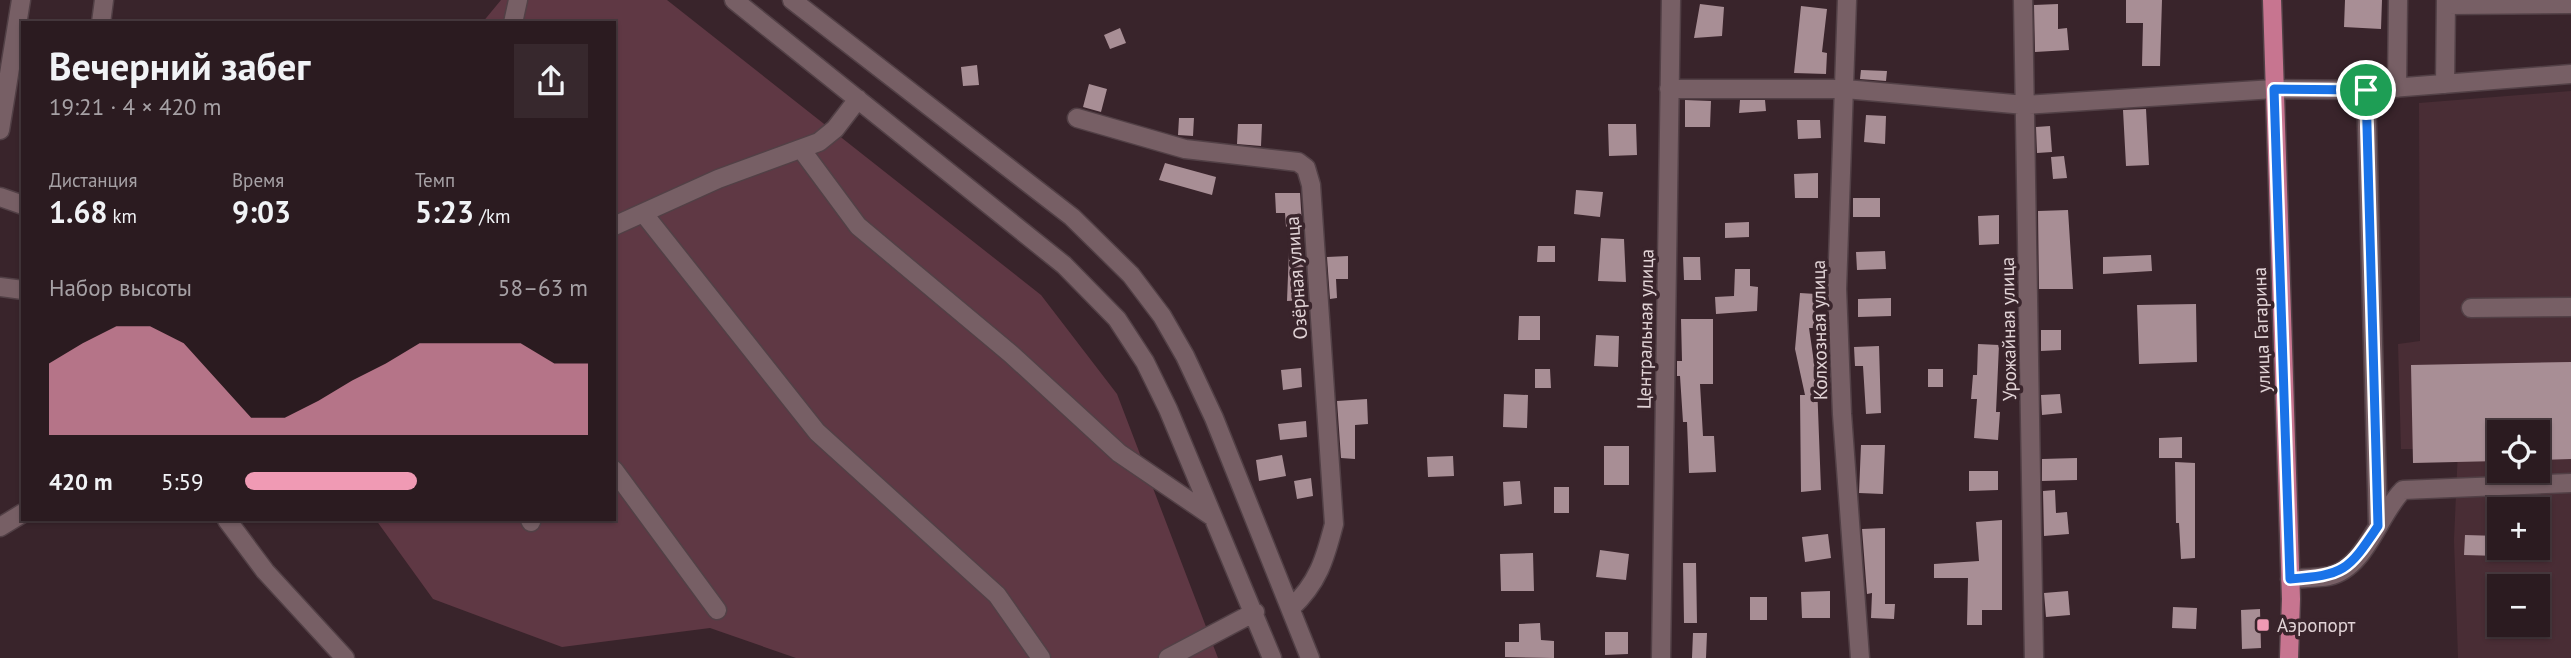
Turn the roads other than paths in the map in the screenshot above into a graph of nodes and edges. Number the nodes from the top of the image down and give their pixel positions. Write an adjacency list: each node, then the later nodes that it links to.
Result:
1 (21, 0): 25 (street)
2 (104, 0): 13 (street)
3 (518, 0): 14 (street)
4 (734, 0): 22 (street)
5 (792, 0): 43 (street)
6 (1671, 0): 18 (street, Центральная улица)
7 (1847, 0): 19 (street, Колхозная улица)
8 (2023, 0): 23 (street, Урожайная улица)
9 (2272, 0): 20 (main road, улица Гагарина)
10 (2398, 0): 17 (street)
11 (2446, 3): 12 (street); 16 (street)
12 (2571, 4)
13 (101, 21)
14 (513, 21)
15 (2571, 74): 16 (street)
16 (2445, 84): 17 (street)
17 (2397, 88): 21 (street)
18 (1669, 89): 19 (street); 51 (street, Центральная улица)
19 (1845, 89): 23 (street); 52 (street, Колхозная улица)
20 (2274, 89): 21 (street); 23 (street); 42 (main road, улица Гагарина)
21 (2366, 90): 40 (street)
22 (858, 99): 26 (street); 38 (street)
23 (2025, 105): 53 (street, Урожайная улица)
24 (1077, 118): 43 (street, Озёрная улица)
25 (0, 130)
26 (801, 149): 29 (street); 38 (street)
27 (0, 197): 28 (street)
28 (21, 204)
29 (644, 214): 30 (street); 47 (street)
30 (616, 225)
31 (0, 287): 32 (street)
32 (21, 290)
33 (2571, 307): 34 (street)
34 (2471, 309)
35 (616, 473): 44 (street)
36 (2571, 483): 40 (street)
37 (21, 514): 41 (street)
38 (1213, 517): 45 (street)
39 (229, 521): 46 (street)
40 (2378, 526): 42 (street)
41 (0, 527)
42 (2290, 579): 54 (main road, улица Гагарина)
43 (1291, 608): 50 (street)
44 (718, 610)
45 (1255, 612): 48 (street); 49 (street)
46 (345, 658)
47 (1041, 658)
48 (1168, 658)
49 (1272, 658)
50 (1310, 658)
51 (1661, 658)
52 (1860, 658)
53 (2035, 658)
54 (2290, 658)

